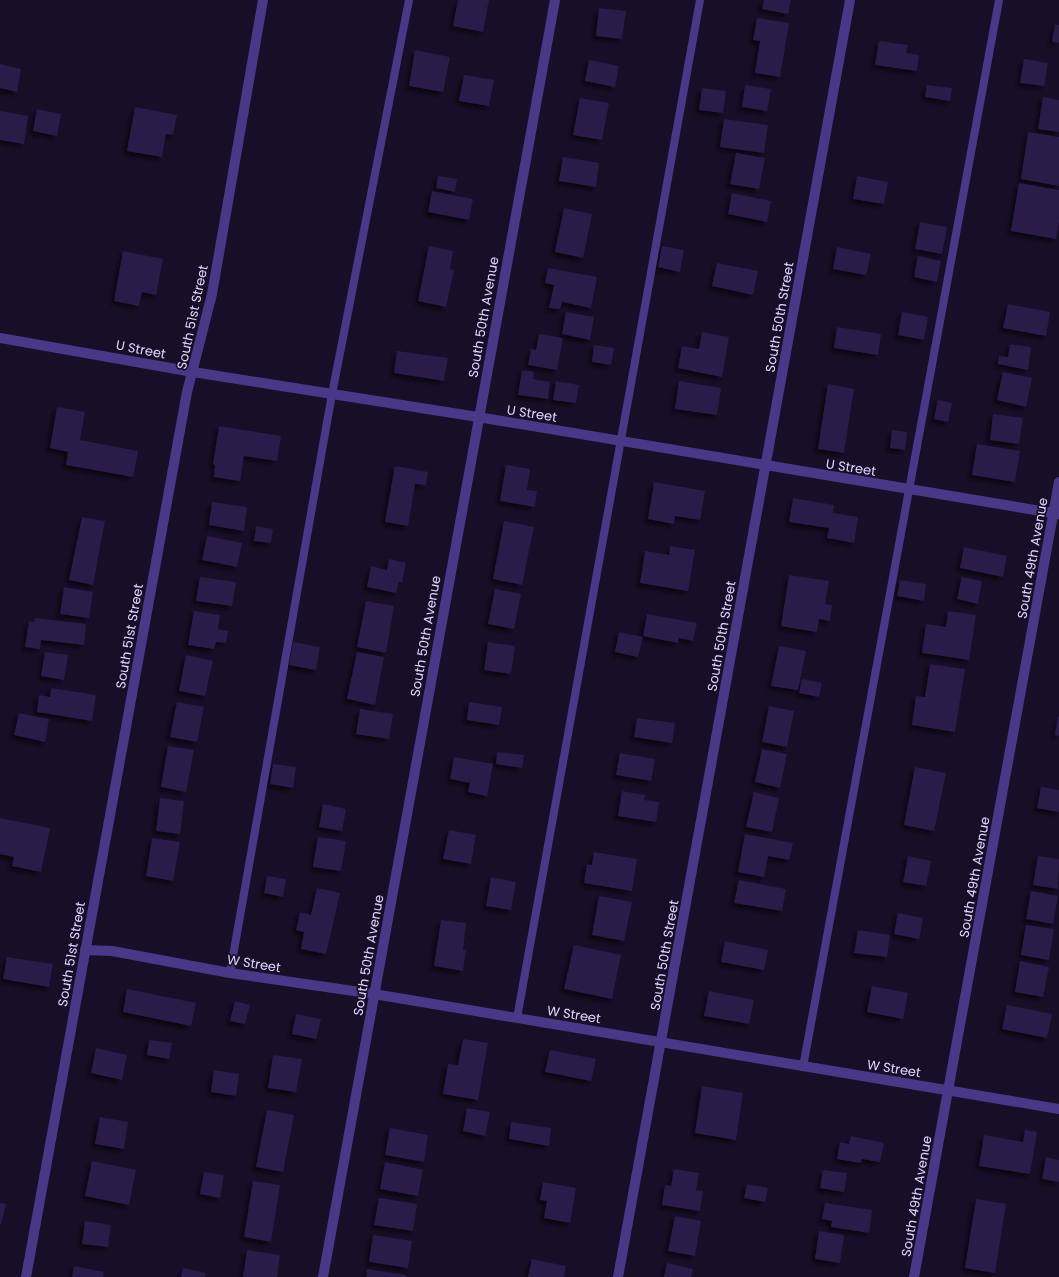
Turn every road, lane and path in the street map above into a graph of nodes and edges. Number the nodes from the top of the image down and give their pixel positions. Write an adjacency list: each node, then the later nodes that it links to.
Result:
1 (263, 0): 8 (street, South 51st Street)
2 (409, 0): 9 (lane)
3 (555, 0): 10 (street, South 50th Avenue)
4 (700, 0): 11 (lane)
5 (850, 0): 12 (street, South 50th Street)
6 (998, 0): 14 (lane)
7 (0, 338): 8 (street, U Street)
8 (193, 372): 9 (street, U Street); 16 (street, South 51st Street)
9 (332, 394): 10 (street, U Street); 17 (lane)
10 (478, 417): 11 (street, U Street); 18 (street, South 50th Avenue)
11 (620, 441): 12 (street, U Street); 19 (lane)
12 (765, 465): 14 (street, U Street); 20 (street, South 50th Street)
13 (1059, 482): 15 (street, South 49th Avenue)
14 (909, 489): 15 (street, U Street); 21 (lane)
15 (1056, 514): 22 (street, South 49th Avenue)
16 (85, 950): 17 (street, W Street); 24 (street, South 51st Street)
17 (230, 973): 18 (street, W Street)
18 (374, 994): 19 (street, W Street); 25 (street, South 50th Avenue)
19 (517, 1018): 20 (street, W Street)
20 (661, 1042): 21 (street, W Street); 26 (street, South 50th Street)
21 (803, 1067): 22 (street, W Street)
22 (948, 1090): 23 (street, W Street); 27 (street, South 49th Avenue)
23 (1059, 1109)
24 (26, 1277)
25 (322, 1277)
26 (618, 1277)
27 (914, 1277)

